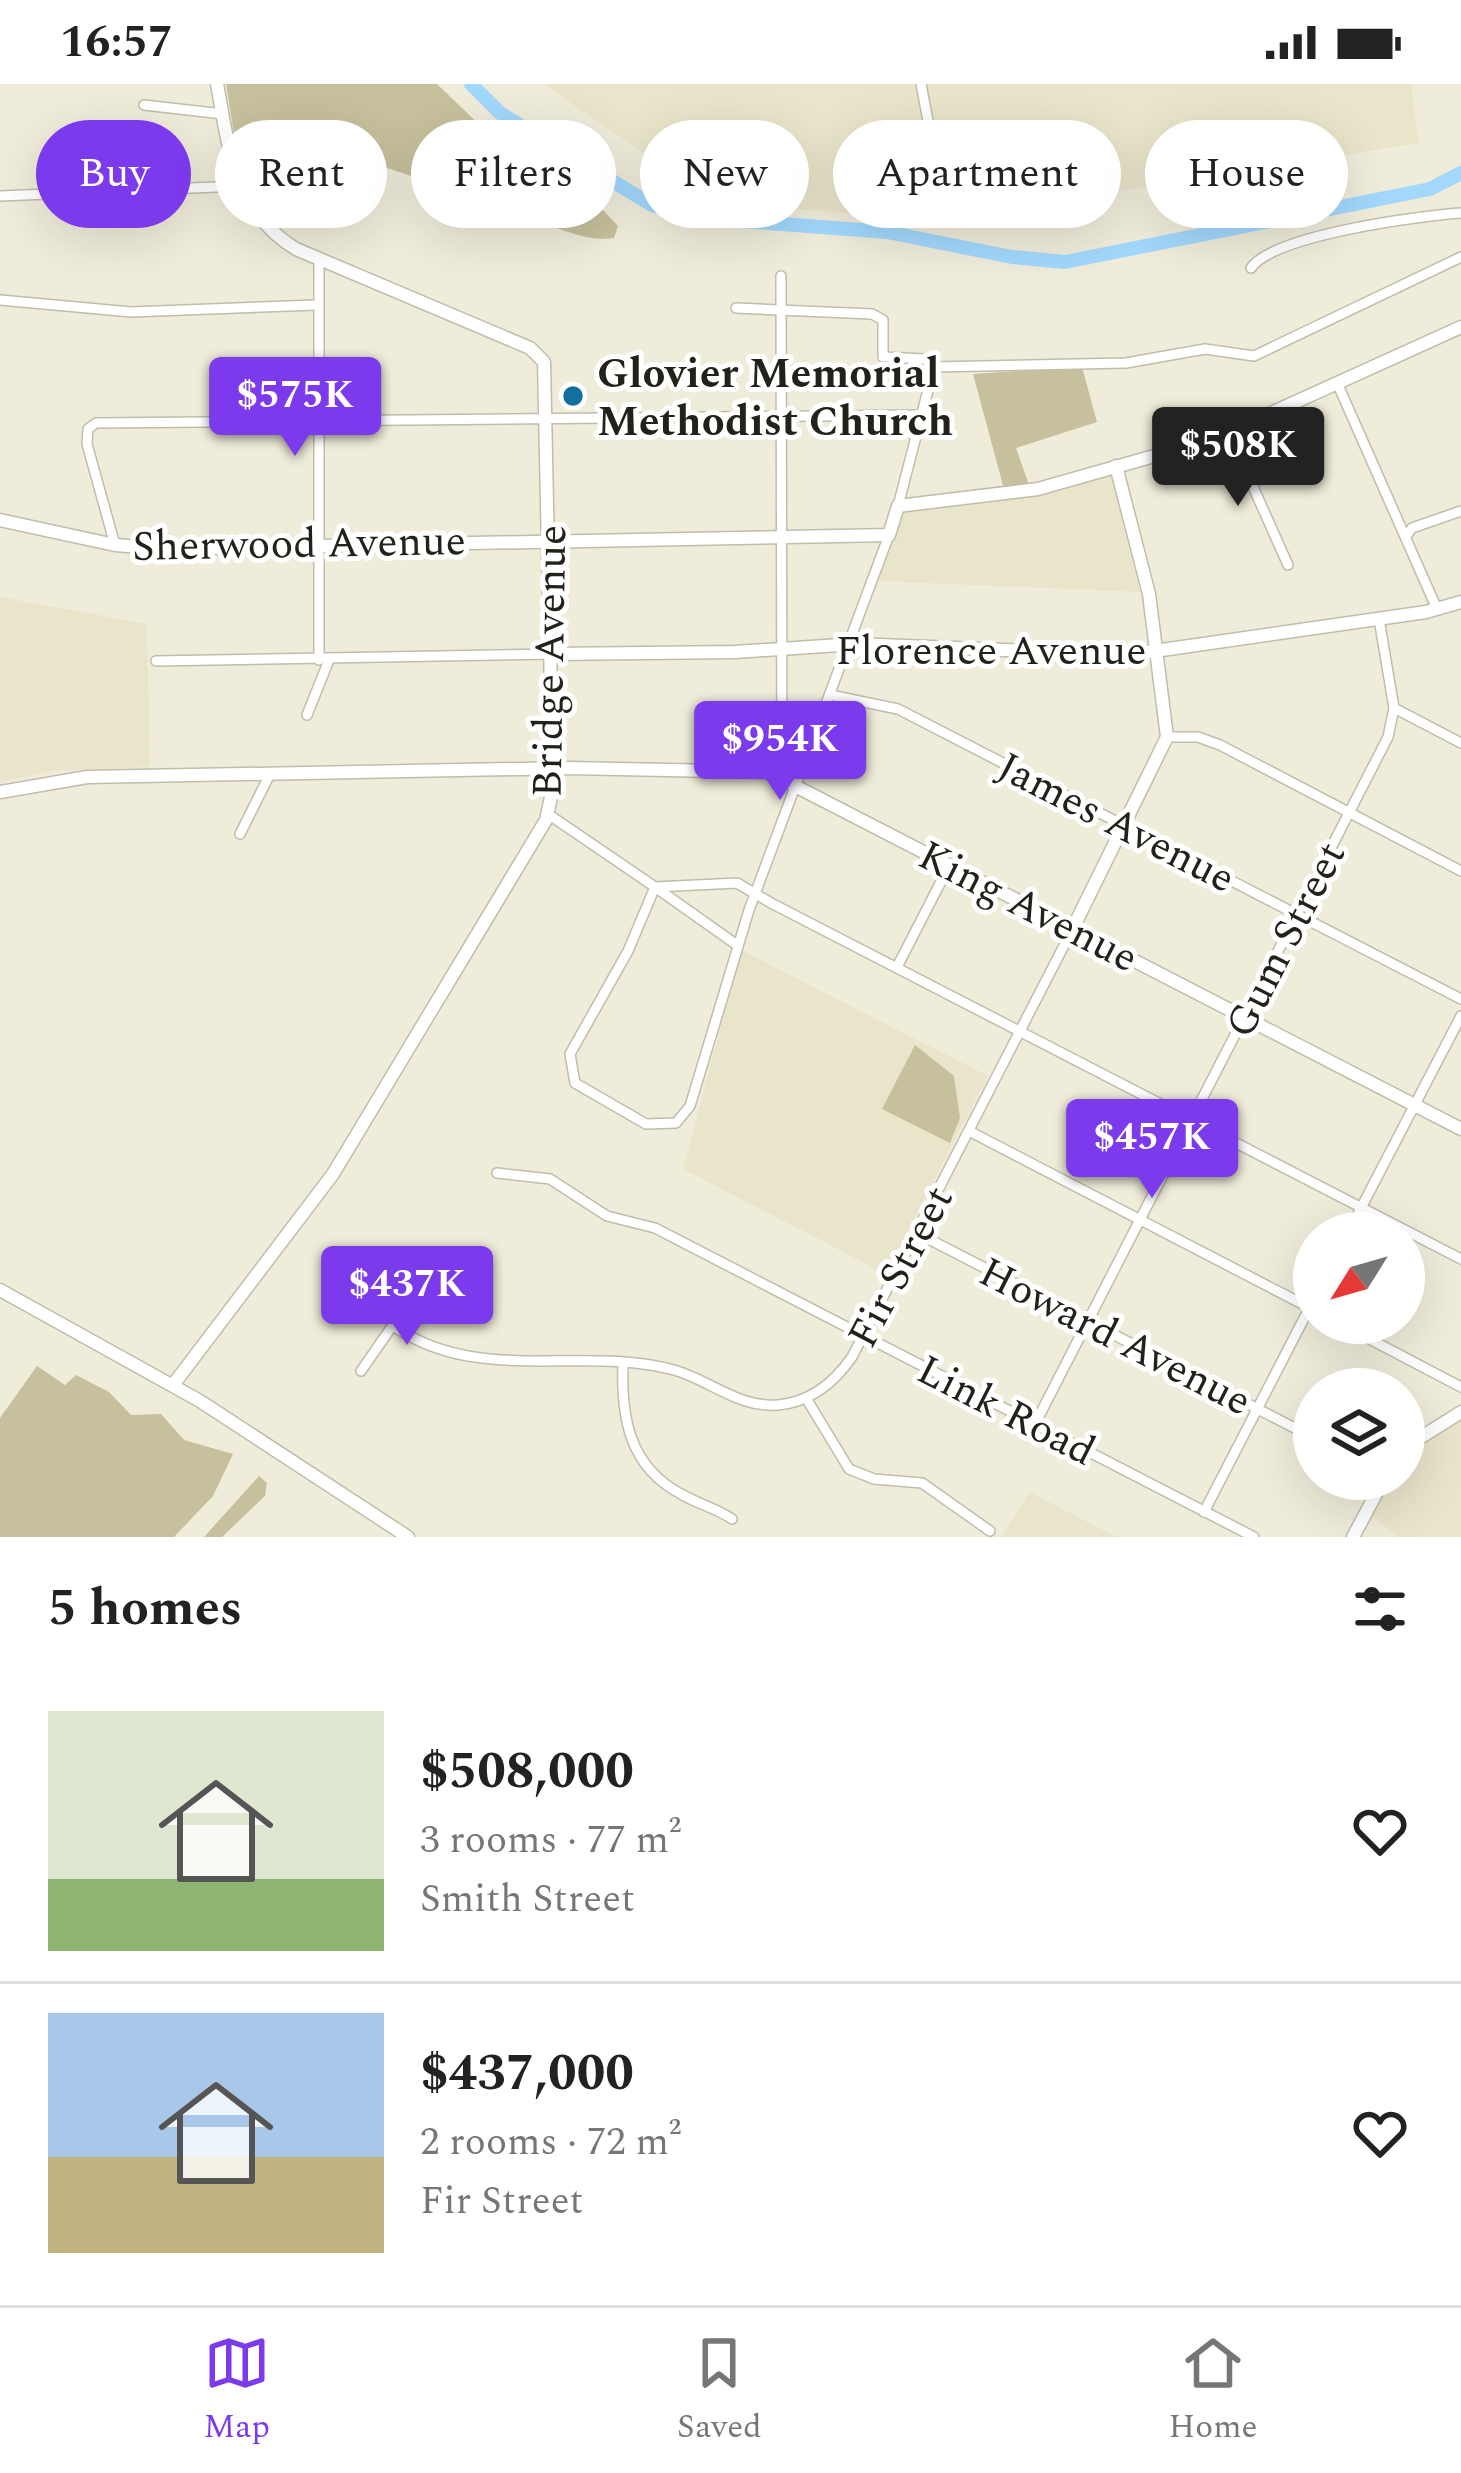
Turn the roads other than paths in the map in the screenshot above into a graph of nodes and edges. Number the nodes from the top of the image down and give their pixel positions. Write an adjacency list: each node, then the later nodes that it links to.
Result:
1 (217, 84): 4 (street, Bridge Avenue)
2 (922, 84): 6 (street)
3 (144, 105): 4 (street)
4 (223, 114): 5 (street, Bridge Avenue)
5 (224, 120)
6 (929, 120)
7 (215, 187): 8 (street)
8 (0, 196)
9 (1461, 213): 13 (street)
10 (269, 228): 12 (street, Bridge Avenue)
11 (1461, 256): 20 (street)
12 (319, 259): 16 (street); 24 (street, Bridge Avenue)
13 (1251, 268)
14 (782, 276): 18 (street)
15 (0, 300): 16 (street)
16 (316, 304): 25 (street)
17 (736, 308): 18 (street)
18 (778, 311): 20 (street); 23 (street)
19 (1459, 332): 21 (street)
20 (934, 367): 22 (street)
21 (1338, 385): 26 (street); 32 (street)
22 (922, 415): 23 (street); 28 (street)
23 (780, 417): 24 (street); 33 (street)
24 (549, 420): 25 (street); 34 (street, Bridge Avenue)
25 (317, 422): 35 (street); 36 (street)
26 (1229, 433): 27 (street); 37 (street)
27 (1116, 466): 28 (street); 43 (street)
28 (898, 506): 31 (street)
29 (1461, 511): 32 (street)
30 (0, 520): 36 (street, Sherwood Avenue)
31 (889, 535): 33 (street, Sherwood Avenue); 41 (street)
32 (1407, 535): 39 (street)
33 (782, 536): 34 (street, Sherwood Avenue); 42 (street)
34 (550, 539): 35 (street, Sherwood Avenue); 44 (street, Bridge Avenue)
35 (318, 542): 36 (street, Sherwood Avenue); 45 (street)
36 (116, 545)
37 (1288, 566)
38 (1461, 602): 39 (street, Florence Avenue)
39 (1437, 609): 40 (street, Florence Avenue)
40 (1379, 619): 43 (street, Florence Avenue); 48 (street)
41 (848, 645): 42 (street, Florence Avenue); 43 (street, Florence Avenue); 47 (street)
42 (784, 650): 44 (street, Florence Avenue); 54 (street)
43 (1157, 652): 50 (street)
44 (552, 654): 45 (street, Florence Avenue); 52 (street, Bridge Avenue)
45 (324, 660): 46 (street, Florence Avenue); 49 (street)
46 (157, 662)
47 (830, 695): 54 (street); 58 (street, James Avenue)
48 (1394, 708): 51 (street); 56 (street, Gum Street)
49 (307, 716)
50 (1167, 737): 56 (street); 58 (street, Fir Street)
51 (1461, 743)
52 (554, 769): 53 (street, King Avenue); 54 (street, King Avenue); 57 (street, Bridge Avenue)
53 (270, 774): 55 (street, King Avenue); 59 (street)
54 (789, 780): 60 (street, King Avenue); 63 (street)
55 (0, 792)
56 (1350, 812): 61 (street); 64 (street, Gum Street)
57 (548, 814): 62 (street); 92 (street, Bridge Avenue)
58 (1126, 826): 64 (street, James Avenue); 65 (street, Fir Street)
59 (240, 834)
60 (950, 865): 65 (street, King Avenue); 67 (street)
61 (1461, 871)
62 (655, 887): 63 (street); 66 (street); 66 (street)
63 (756, 891): 66 (street); 67 (street)
64 (1298, 915): 68 (street, James Avenue); 70 (street, Gum Street)
65 (1073, 928): 70 (street, King Avenue); 71 (street, Fir Street)
66 (737, 945)
67 (897, 967): 71 (street)
68 (1461, 999)
69 (1461, 1016): 72 (street)
70 (1244, 1017): 72 (street, King Avenue); 73 (street, Gum Street)
71 (1020, 1031): 73 (street); 75 (street, Fir Street)
72 (1414, 1104): 74 (street, King Avenue); 77 (street)
73 (1191, 1119): 77 (street); 79 (street, Gum Street)
74 (1461, 1129)
75 (969, 1131): 79 (street); 80 (street, Fir Street)
76 (497, 1173): 87 (street, Link Road)
77 (1362, 1206): 78 (street); 81 (street)
78 (1359, 1212)
79 (1140, 1220): 83 (street); 85 (street, Gum Street)
80 (917, 1233): 85 (street, Howard Avenue); 87 (street, Fir Street)
81 (1461, 1259)
82 (0, 1290): 92 (street)
83 (1293, 1296)
84 (411, 1299): 86 (street)
85 (1087, 1321): 95 (street, Howard Avenue); 97 (street, Gum Street)
86 (394, 1327): 90 (street); 91 (street)
87 (863, 1335): 94 (street, Fir Street); 97 (street, Link Road)
88 (1293, 1342): 95 (street)
89 (1379, 1344): 93 (street)
90 (623, 1365): 94 (street); 102 (street)
91 (361, 1372)
92 (173, 1385): 104 (street)
93 (1461, 1387)
94 (806, 1398): 103 (street)
95 (1258, 1408): 98 (street, Howard Avenue); 101 (street)
96 (1461, 1412): 99 (street)
97 (1034, 1424): 101 (street, Link Road)
98 (1293, 1427)
99 (1425, 1435)
100 (1373, 1500): 106 (street)
101 (1204, 1512): 105 (street, Link Road)
102 (732, 1519)
103 (989, 1531)
104 (407, 1537)
105 (1254, 1537)
106 (1354, 1537)

